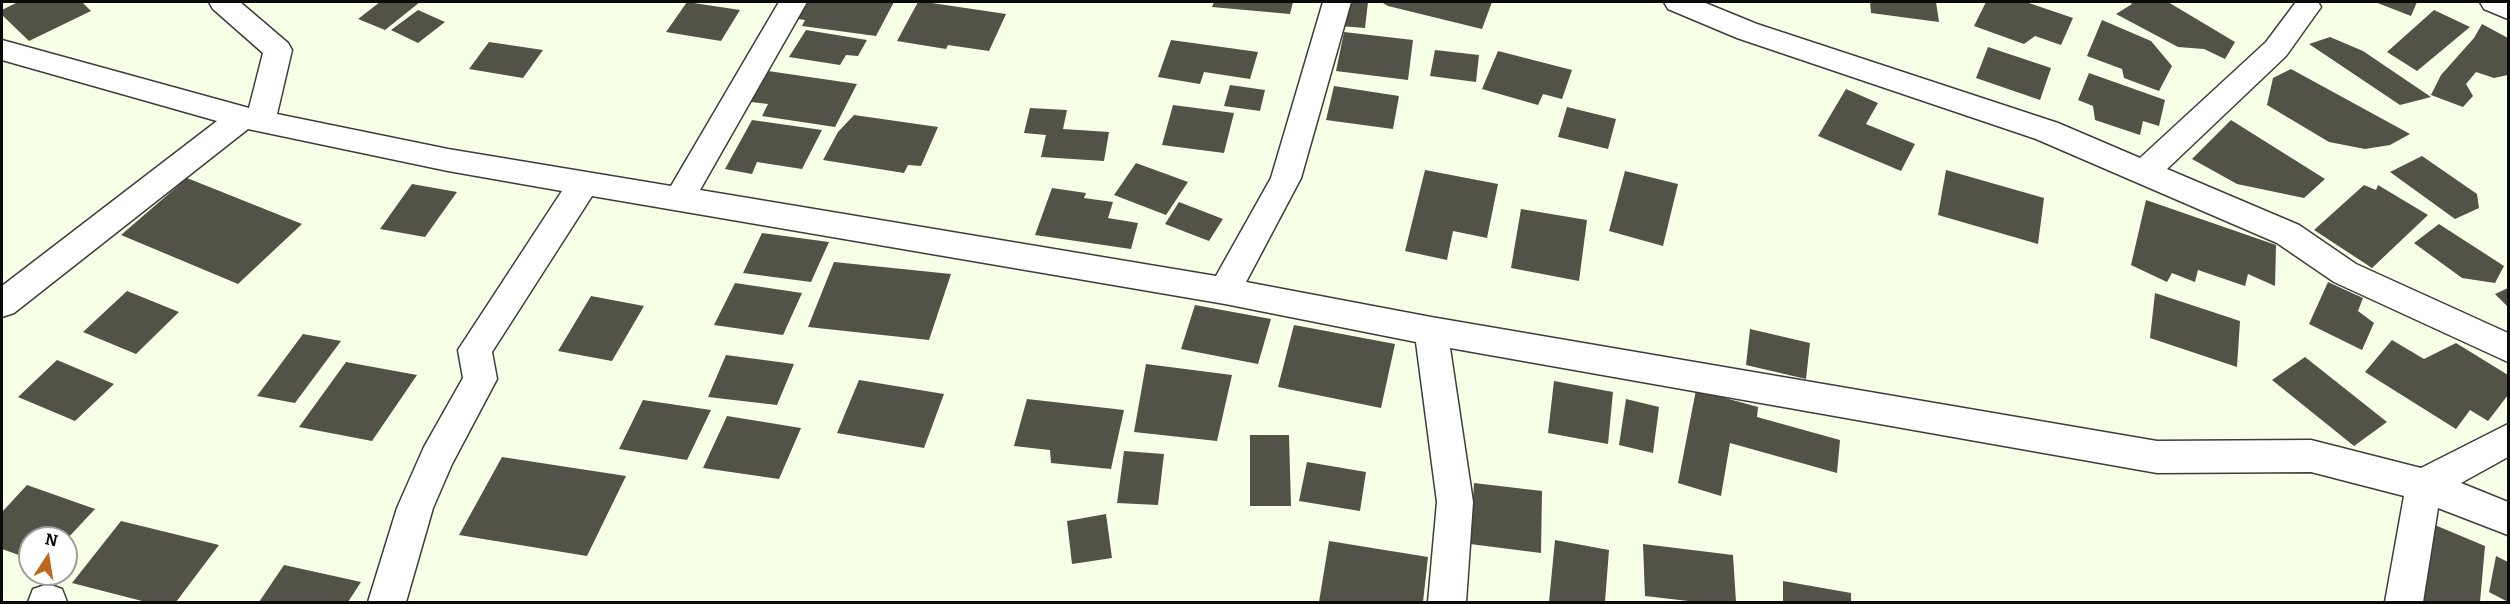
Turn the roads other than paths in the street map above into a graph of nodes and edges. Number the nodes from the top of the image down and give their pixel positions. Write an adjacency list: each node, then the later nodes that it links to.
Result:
1 (223, 2): 9 (street)
2 (793, 2): 12 (street)
3 (1337, 2): 13 (street)
4 (1678, 2): 10 (street)
5 (2494, 2): 7 (street)
6 (2307, 7): 10 (street)
7 (2508, 10)
8 (2, 50): 9 (street)
9 (252, 119): 11 (street); 14 (street)
10 (2144, 173): 16 (street)
11 (584, 183): 12 (street); 20 (street)
12 (680, 199): 13 (street)
13 (1225, 291): 15 (street)
14 (2, 304)
15 (1431, 331): 18 (street); 21 (street)
16 (2508, 348)
17 (2508, 439): 18 (street)
18 (2424, 485): 19 (street); 22 (street)
19 (2508, 519)
20 (387, 603)
21 (1447, 603)
22 (2404, 603)

